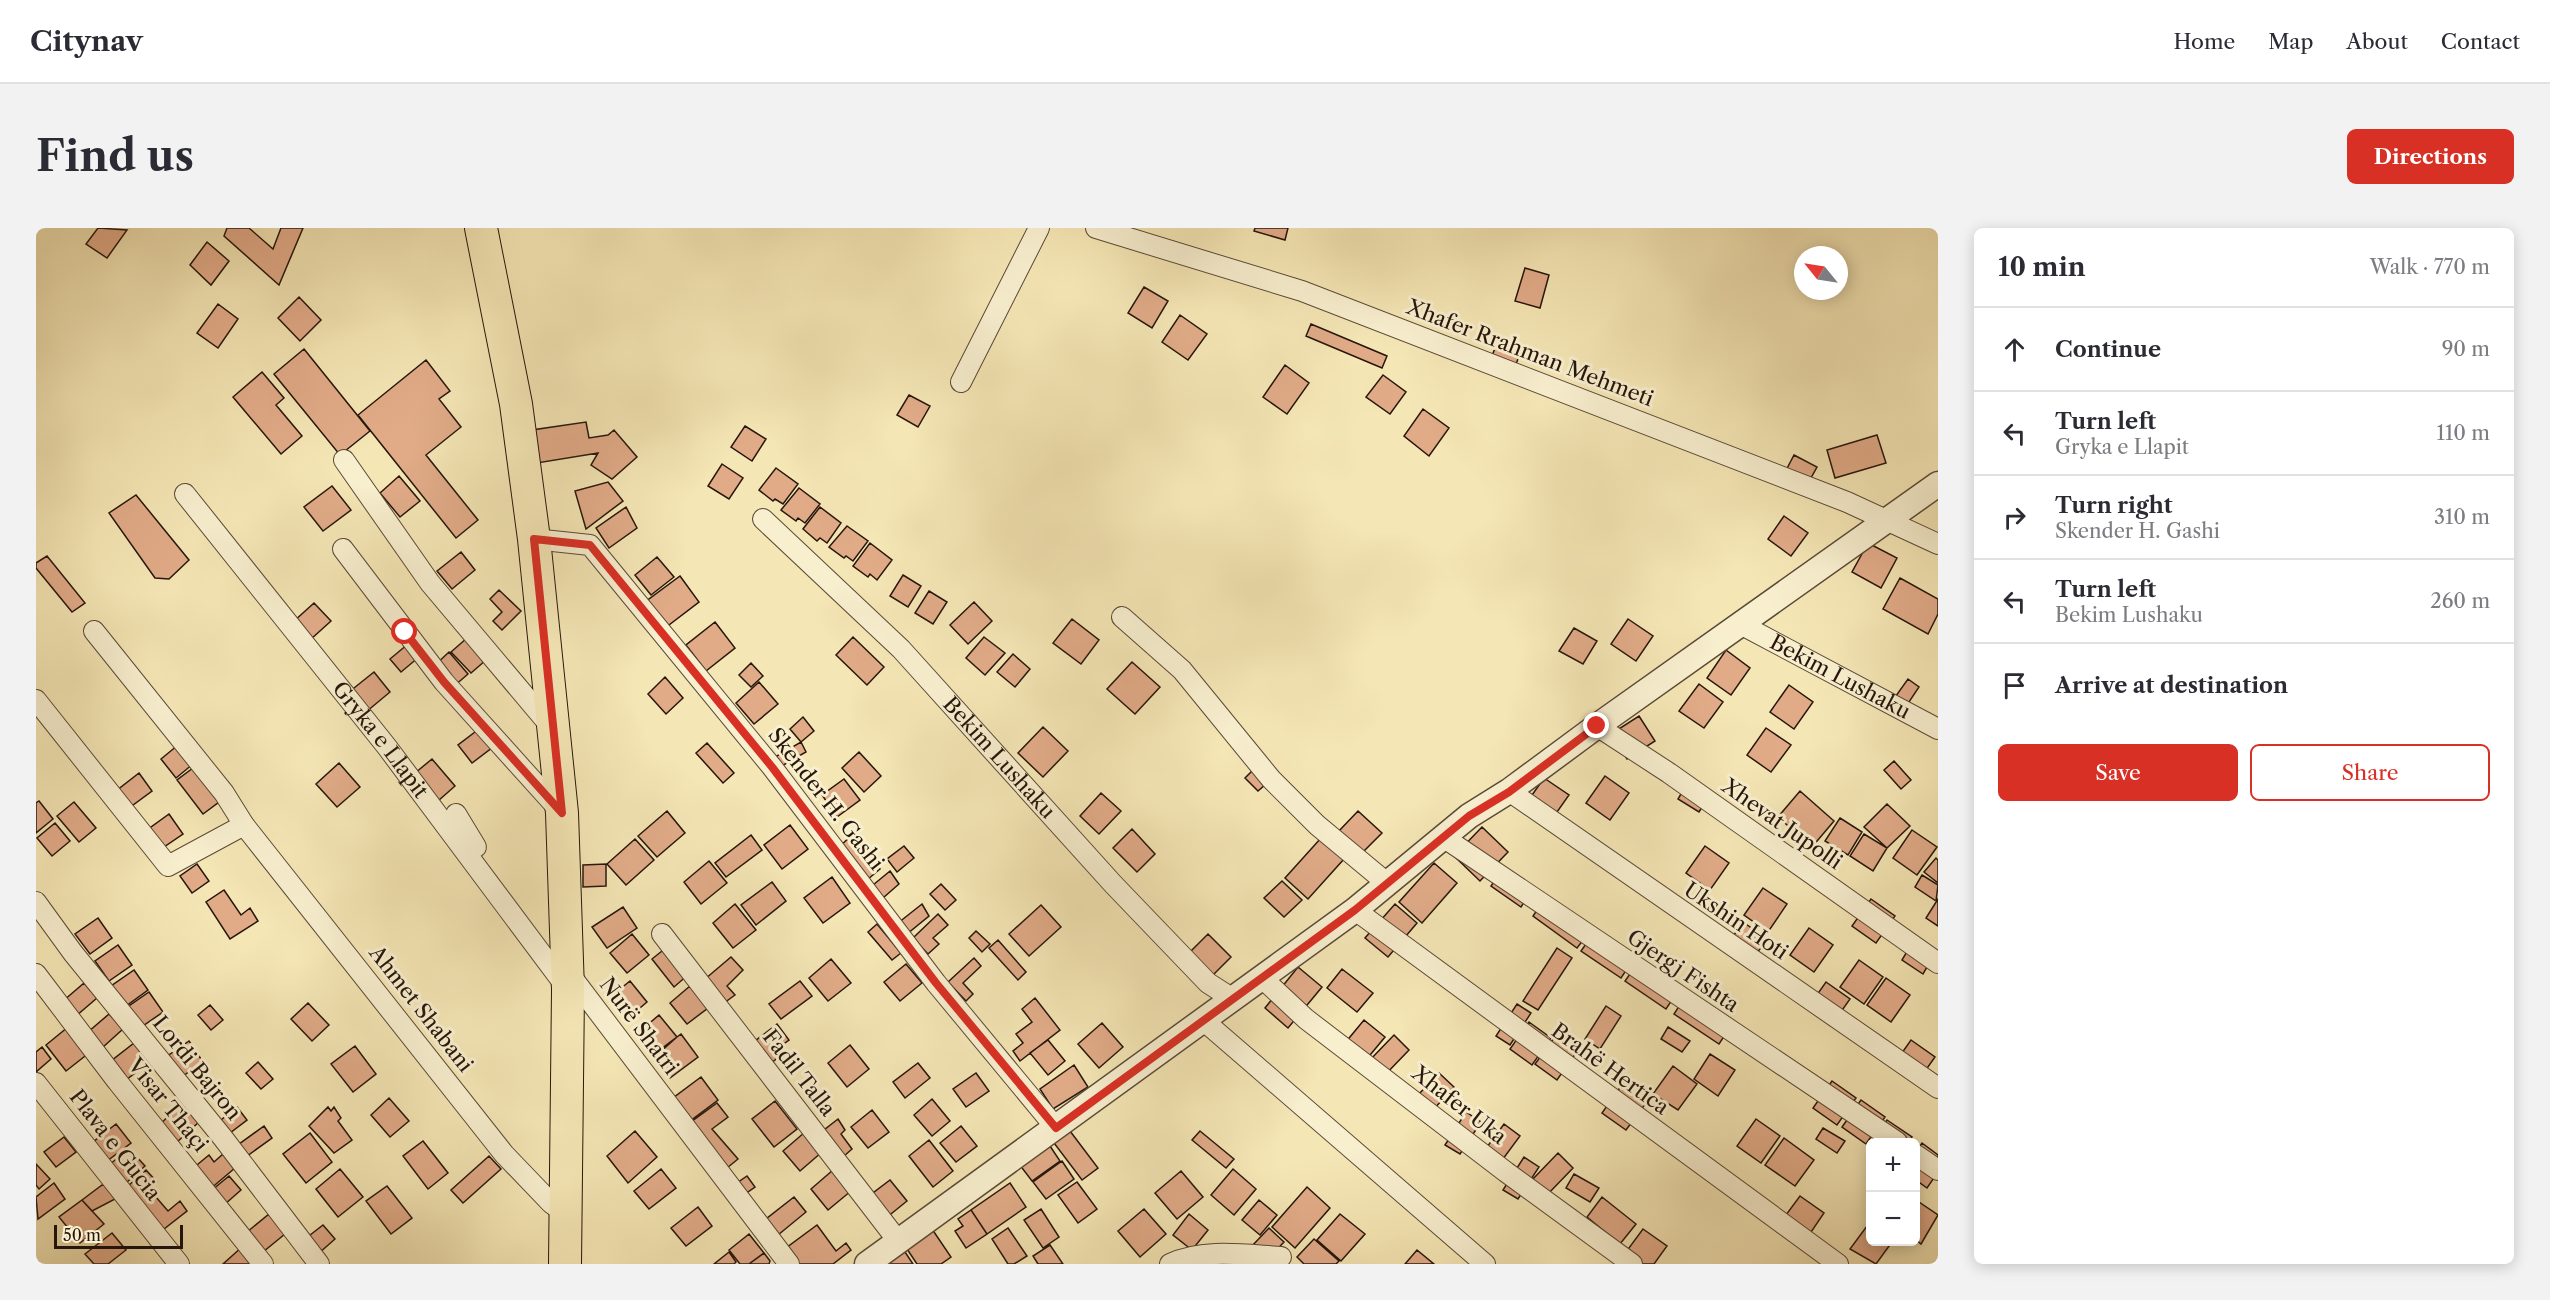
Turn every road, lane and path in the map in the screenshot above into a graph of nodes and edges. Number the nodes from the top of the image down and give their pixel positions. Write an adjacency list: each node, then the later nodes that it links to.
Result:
1 (482, 228): 10 (main road)
2 (1039, 228): 4 (street)
3 (1096, 228): 9 (street, Xhafer Rrahman Mehmeti)
4 (961, 382)
5 (344, 460): 18 (street)
6 (1938, 484): 9 (street, Bekim Lushaku)
7 (185, 494): 32 (street, Gryka e Llapit)
8 (763, 519): 33 (street, Bekim Lushaku)
9 (1883, 521): 11 (street, Xhafer Rrahman Mehmeti); 14 (street, Bekim Lushaku)
10 (534, 539): 18 (main road); 37 (street, Skender H. Gashi)
11 (1938, 544)
12 (343, 549): 21 (street)
13 (1122, 617): 25 (street)
14 (1742, 625): 17 (street, Bekim Lushaku); 19 (street, Bekim Lushaku)
15 (94, 631): 23 (street, Ahmet Shabani)
16 (36, 700): 23 (street)
17 (1597, 726): 20 (street, Bekim Lushaku); 29 (street, Xhevat Jupolli)
18 (553, 729): 21 (main road)
19 (1938, 729)
20 (1509, 792): 24 (street, Bekim Lushaku); 36 (street, Ukshin Hoti)
21 (562, 813): 32 (main road)
22 (456, 814): 32 (street, Nurë Shatri)
23 (244, 825): 41 (street, Ahmet Shabani)
24 (1443, 837): 25 (street, Bekim Lushaku); 38 (street, Gjergj Fishta)
25 (1388, 884): 27 (street, Bekim Lushaku)
26 (36, 902): 47 (street, Lordi Bajron)
27 (1355, 910): 31 (street, Bekim Lushaku); 54 (street, Brahë Hertica)
28 (662, 934): 42 (street, Fadil Talla)
29 (1938, 963)
30 (36, 974): 46 (street, Visar Thaçi)
31 (1262, 977): 33 (street, Bekim Lushaku); 53 (street, Xhafer Uka)
32 (567, 980): 41 (main road); 49 (street, Nurë Shatri)
33 (1233, 999): 34 (street, Bekim Lushaku)
34 (1204, 1021): 37 (street, Bekim Lushaku); 52 (street)
35 (36, 1083): 45 (street, Plava e Gucia)
36 (1938, 1088)
37 (1056, 1128): 42 (street, Bekim Lushaku)
38 (1890, 1138)
39 (1920, 1158): 40 (street)
40 (1938, 1170)
41 (567, 1215): 48 (main road)
42 (898, 1241): 50 (street, Bekim Lushaku)
43 (1281, 1257): 44 (street)
44 (1235, 1259): 51 (street)
45 (179, 1264)
46 (263, 1264)
47 (320, 1264)
48 (565, 1264)
49 (789, 1264)
50 (867, 1264)
51 (1170, 1264)
52 (1485, 1264)
53 (1632, 1264)
54 (1838, 1264)

